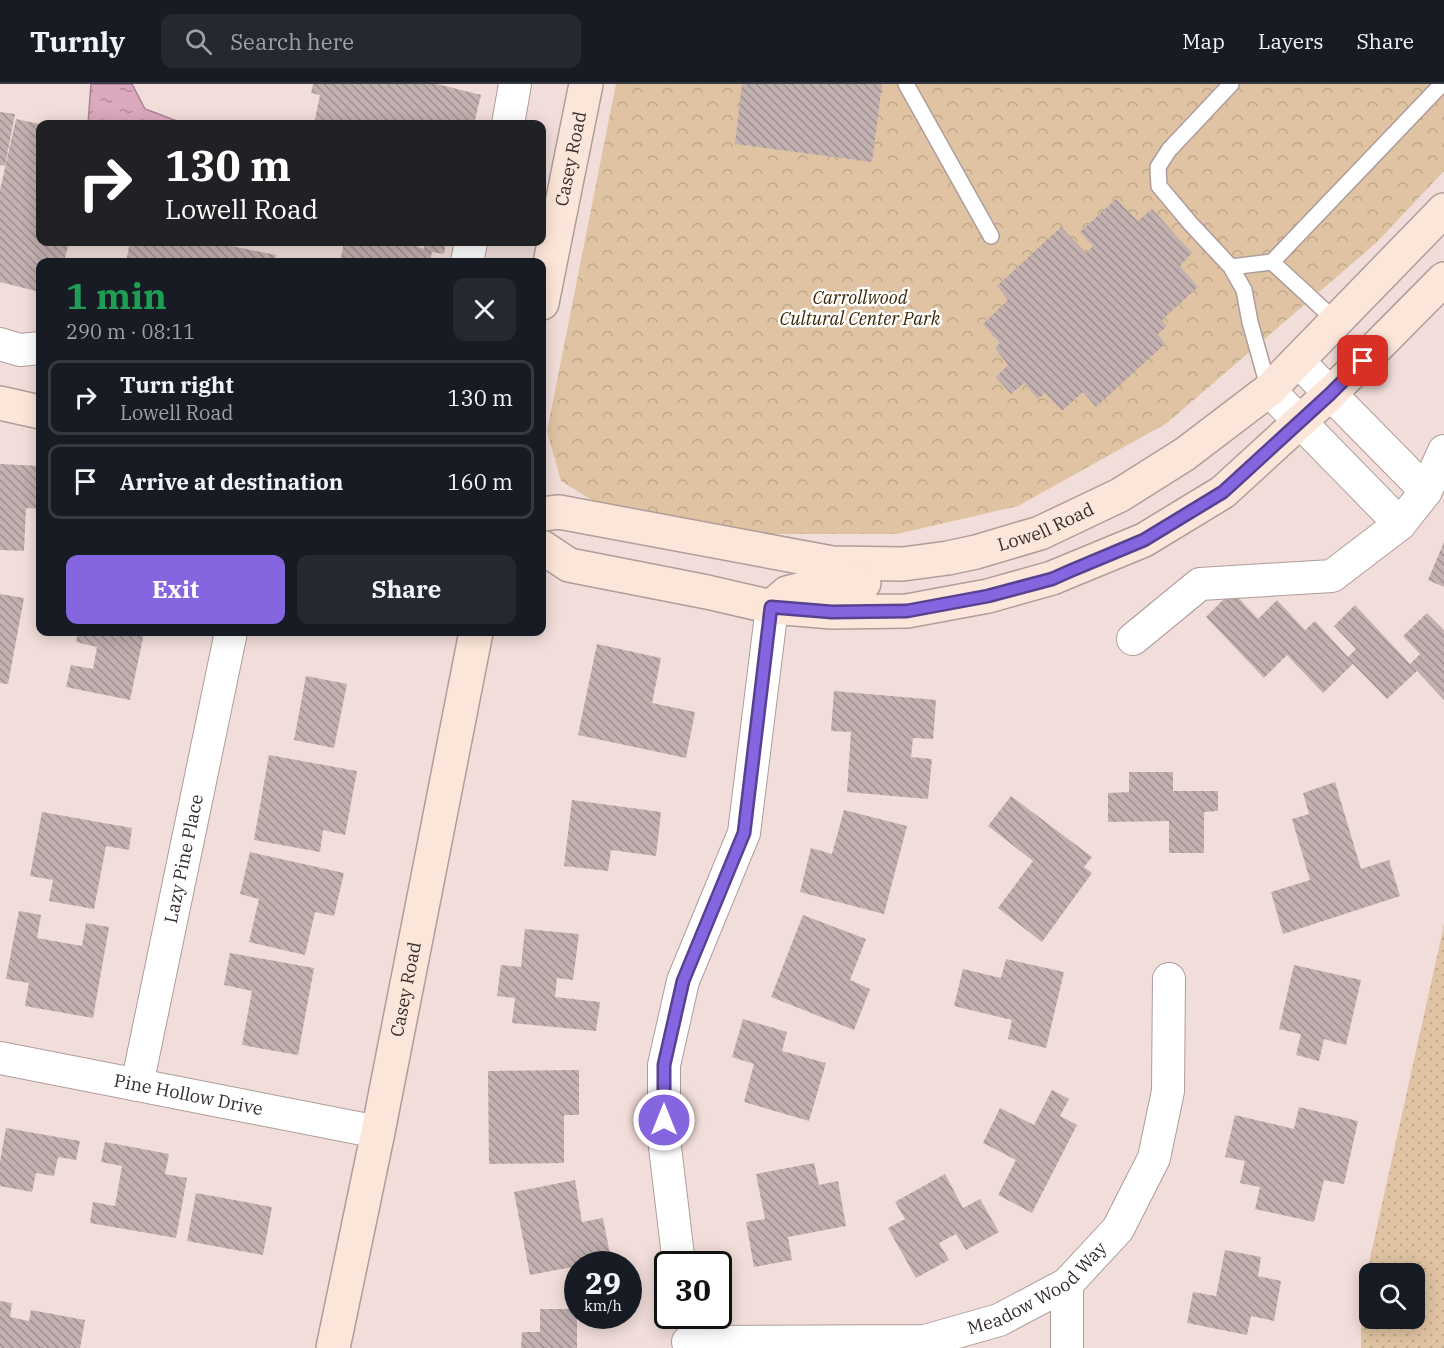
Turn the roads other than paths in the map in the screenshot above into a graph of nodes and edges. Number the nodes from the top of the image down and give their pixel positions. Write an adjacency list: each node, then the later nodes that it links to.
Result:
1 (515, 84): 6 (street)
2 (586, 84): 12 (street, Casey Road)
3 (906, 84): 8 (lane)
4 (1231, 84): 10 (lane)
5 (1442, 84): 9 (lane)
6 (509, 120)
7 (1444, 210): 13 (street, Lowell Road)
8 (991, 236)
9 (1272, 262): 10 (lane); 13 (lane)
10 (1231, 267): 17 (lane)
11 (1444, 279): 18 (street)
12 (546, 283)
13 (1336, 321): 16 (street, Lowell Road)
14 (0, 344): 15 (street)
15 (36, 348)
16 (1298, 361): 17 (street, Lowell Road); 18 (street)
17 (1269, 390): 21 (street); 27 (street, Lowell Road)
18 (1330, 394): 21 (street); 23 (street)
19 (0, 403): 20 (street)
20 (36, 411)
21 (1300, 421): 25 (street); 29 (street)
22 (1444, 451): 23 (street)
23 (1426, 491): 25 (street)
24 (546, 514): 27 (street, Lowell Road)
25 (1400, 524): 33 (street)
26 (546, 554): 28 (street)
27 (948, 558): 29 (street)
28 (555, 571): 29 (street)
29 (771, 607): 39 (street)
30 (230, 636): 37 (street, Lazy Pine Place)
31 (475, 636): 34 (street, Casey Road)
32 (498, 636): 34 (street)
33 (1133, 639)
34 (464, 695): 38 (street, Casey Road)
35 (1169, 979): 40 (street, Meadow Wood Way)
36 (0, 1058): 37 (street, Pine Hollow Drive)
37 (137, 1085): 38 (street, Pine Hollow Drive)
38 (378, 1132): 42 (street, Casey Road)
39 (677, 1251)
40 (1067, 1284): 41 (street, Meadow Wood Way); 43 (street)
41 (687, 1335)
42 (333, 1348)
43 (1067, 1348)

